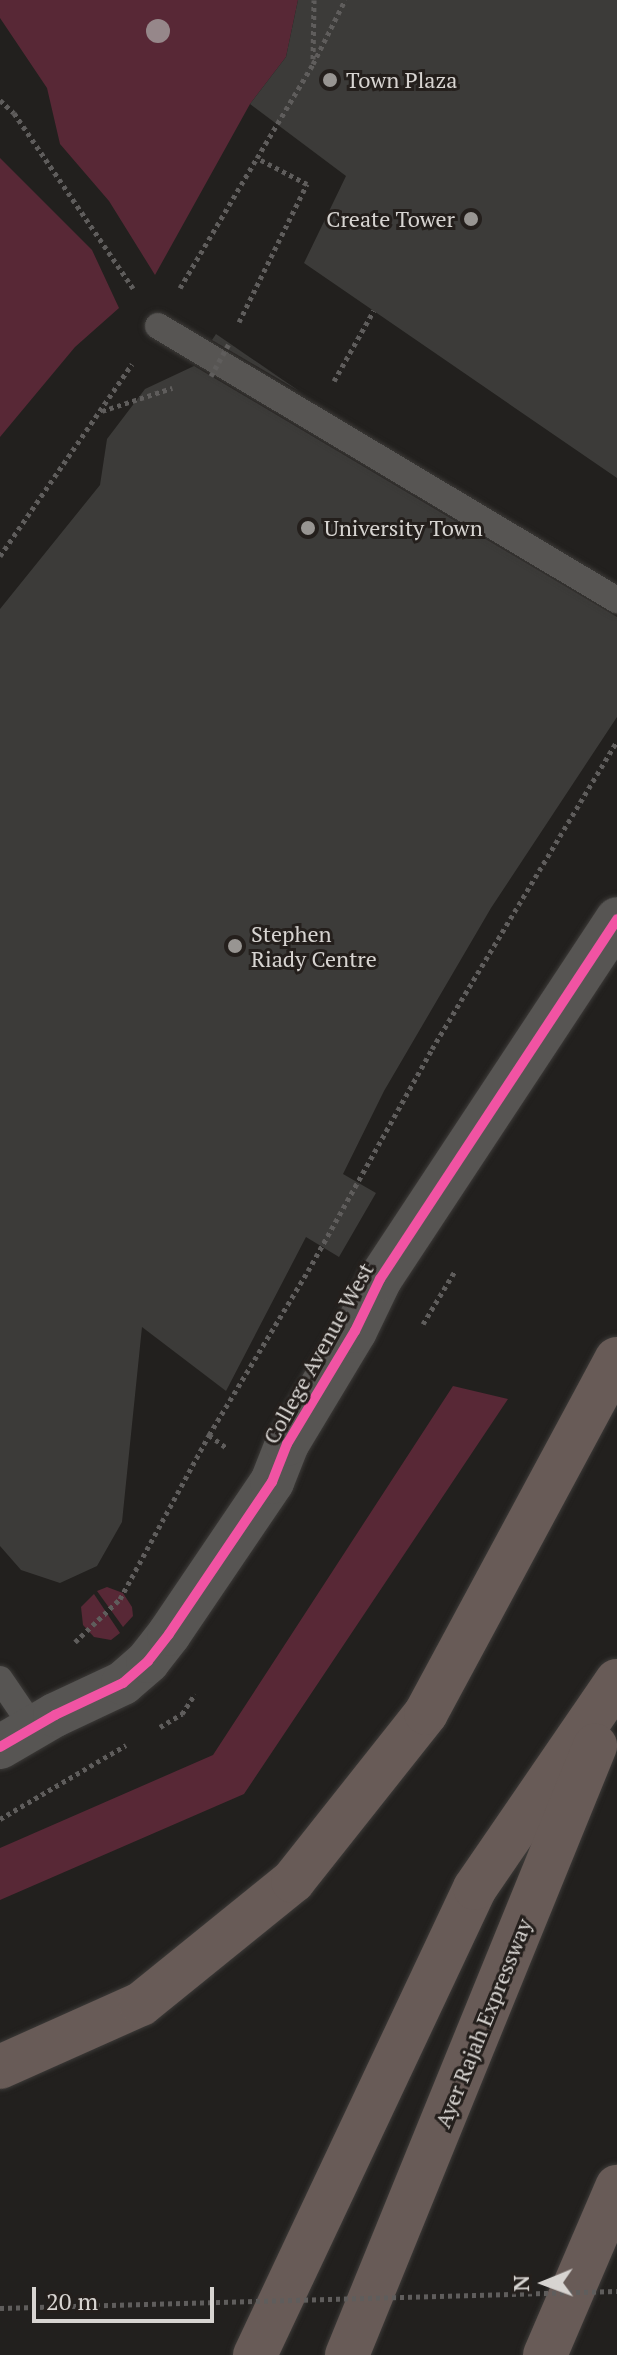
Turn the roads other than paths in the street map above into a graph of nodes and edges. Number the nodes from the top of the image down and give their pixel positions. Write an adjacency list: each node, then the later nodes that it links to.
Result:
1 (158, 326): 2 (lane)
2 (617, 600)
3 (617, 919): 7 (street, College Avenue West)
4 (617, 1359): 8 (highway)
5 (617, 1681): 10 (highway)
6 (617, 1690): 11 (highway, Ayer Rajah Expressway)
7 (12, 1713)
8 (0, 2067)
9 (617, 2187): 12 (highway)
10 (255, 2355)
11 (347, 2355)
12 (545, 2355)

